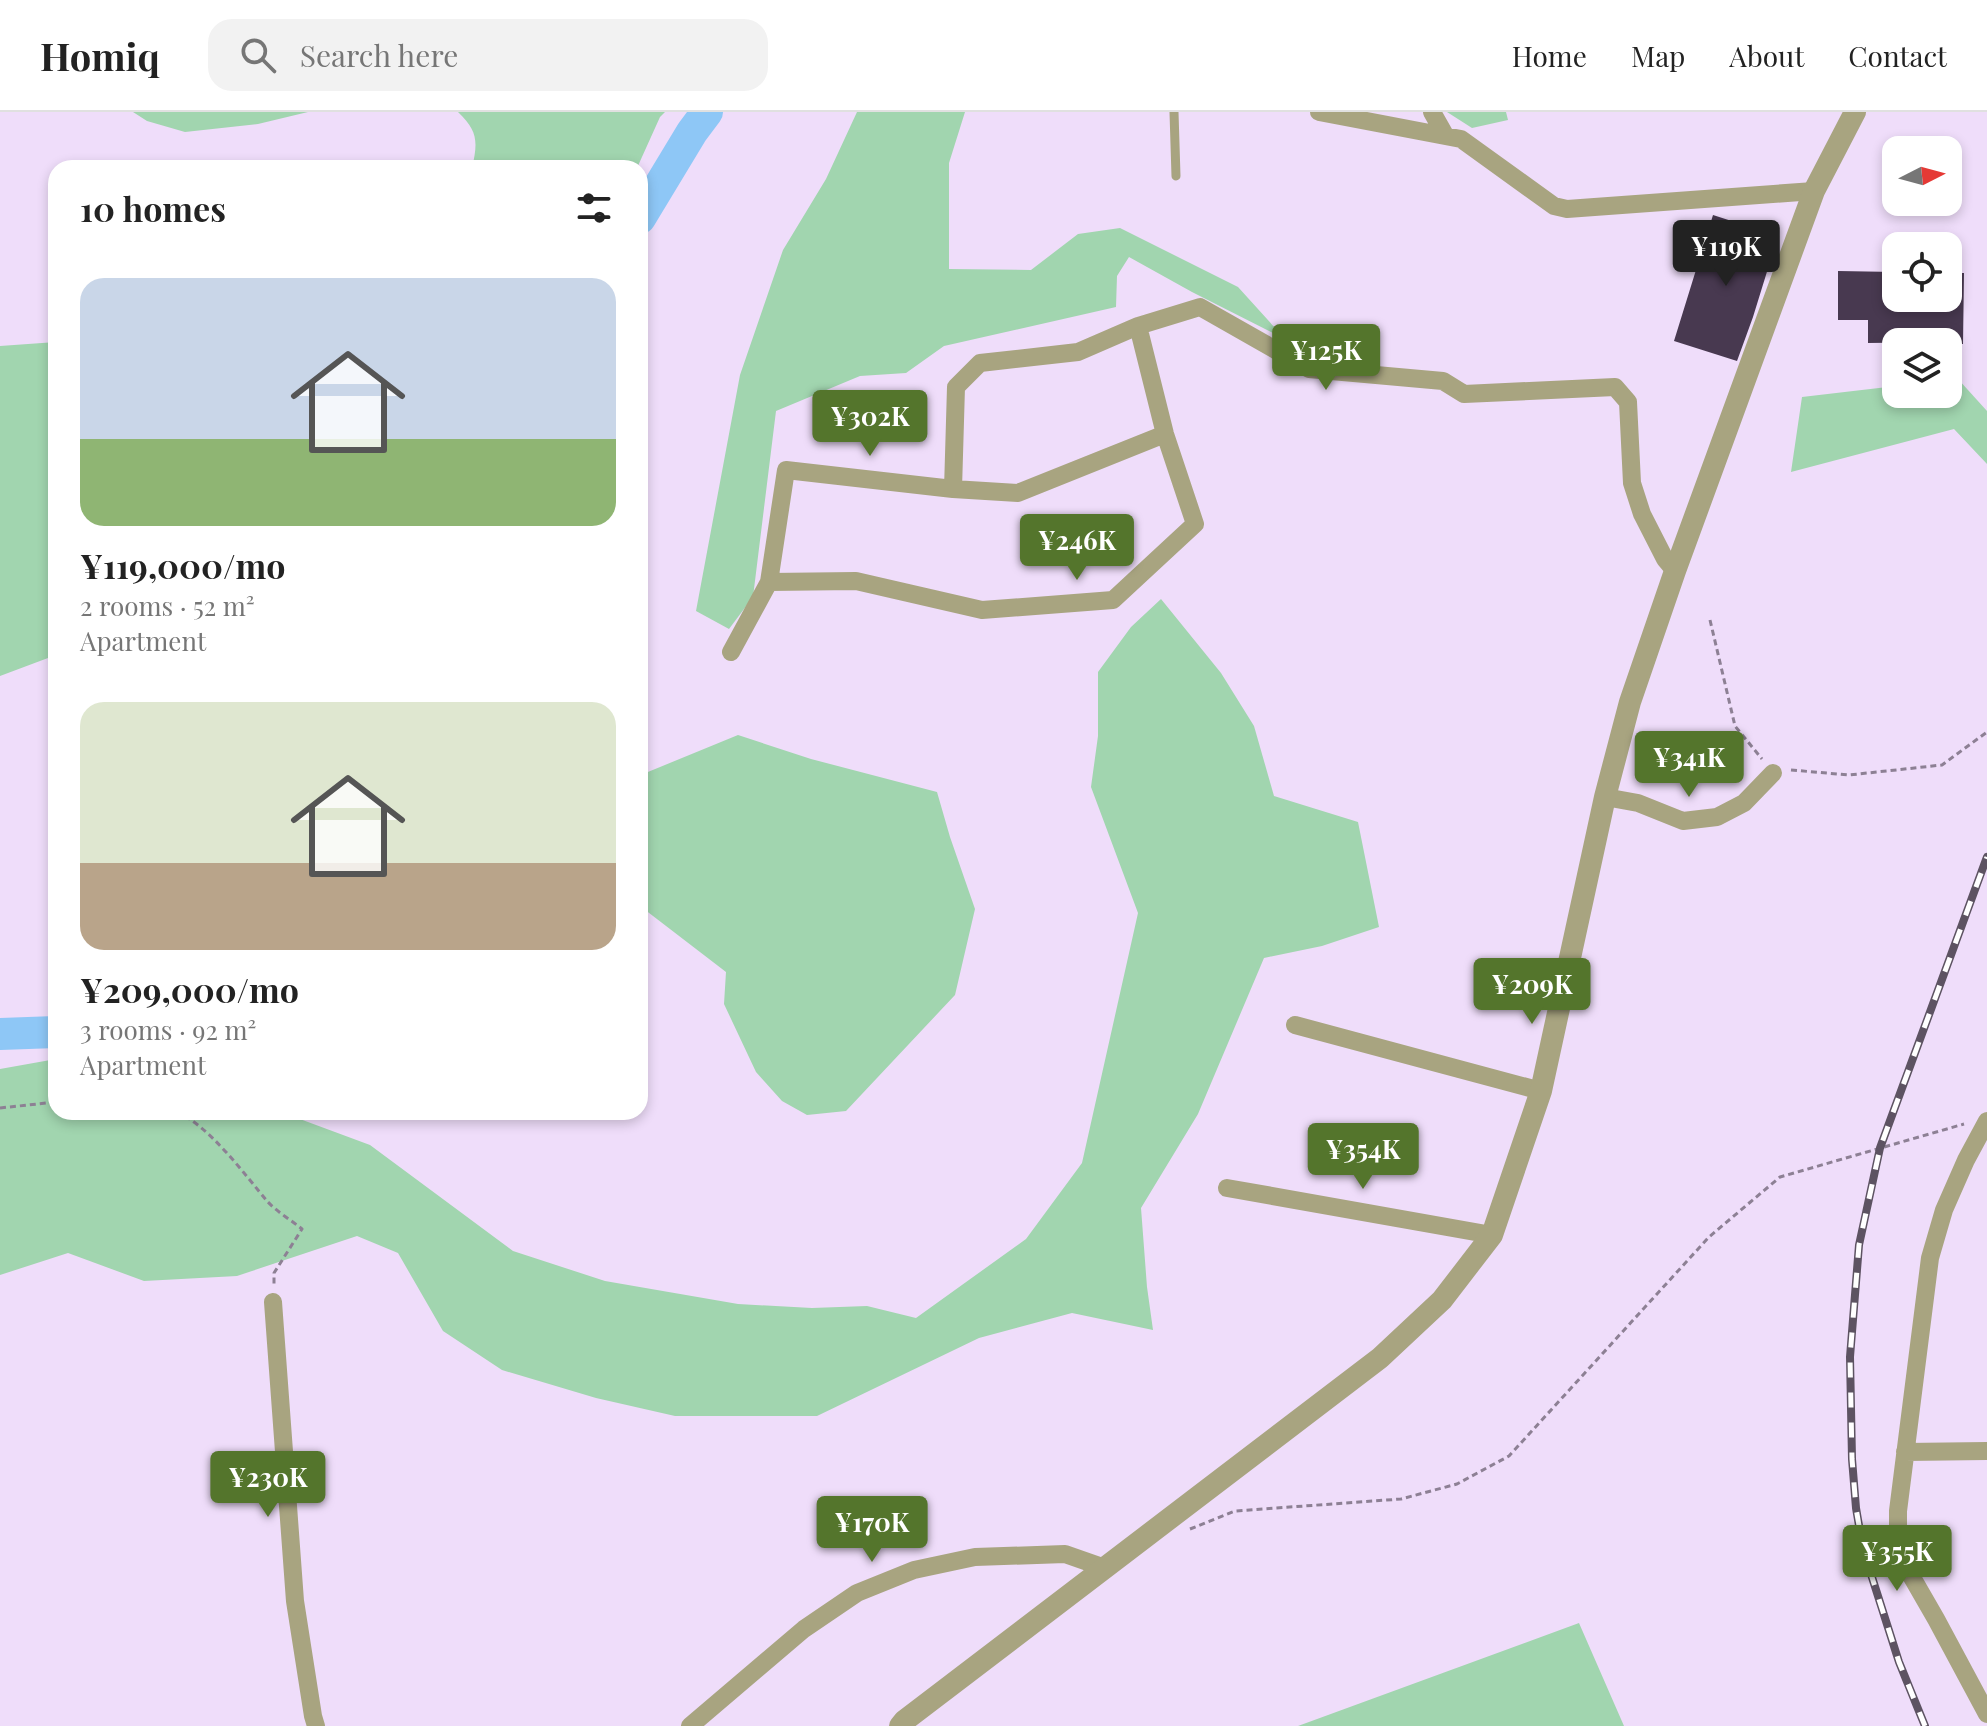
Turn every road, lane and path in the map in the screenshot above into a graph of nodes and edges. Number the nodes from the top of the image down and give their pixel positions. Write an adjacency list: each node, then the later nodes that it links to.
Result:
1 (1174, 112): 6 (lane)
2 (1319, 112): 5 (street)
3 (1432, 112): 5 (street)
4 (1855, 112): 7 (street)
5 (1445, 135): 7 (street)
6 (1176, 176)
7 (1814, 191): 11 (street)
8 (1138, 326): 9 (street); 10 (street); 11 (street)
9 (1165, 434): 10 (street); 12 (street)
10 (953, 489): 12 (street)
11 (1675, 571): 17 (street)
12 (769, 582): 14 (street)
13 (1710, 620): 16 (path)
14 (731, 652)
15 (1987, 732): 16 (path)
16 (1773, 773): 17 (street)
17 (1605, 797): 19 (street)
18 (1295, 1025): 19 (street)
19 (1541, 1091): 25 (street)
20 (48, 1103): 21 (path)
21 (0, 1108)
22 (191, 1120): 26 (path)
23 (1980, 1121): 28 (street); 29 (path)
24 (1227, 1188): 25 (street)
25 (1492, 1235): 30 (street)
26 (273, 1302): 32 (street)
27 (1987, 1451): 28 (street)
28 (1905, 1452): 31 (street)
29 (1186, 1530)
30 (1105, 1568): 33 (street); 34 (street)
31 (1987, 1714)
32 (316, 1726)
33 (690, 1726)
34 (900, 1726)

